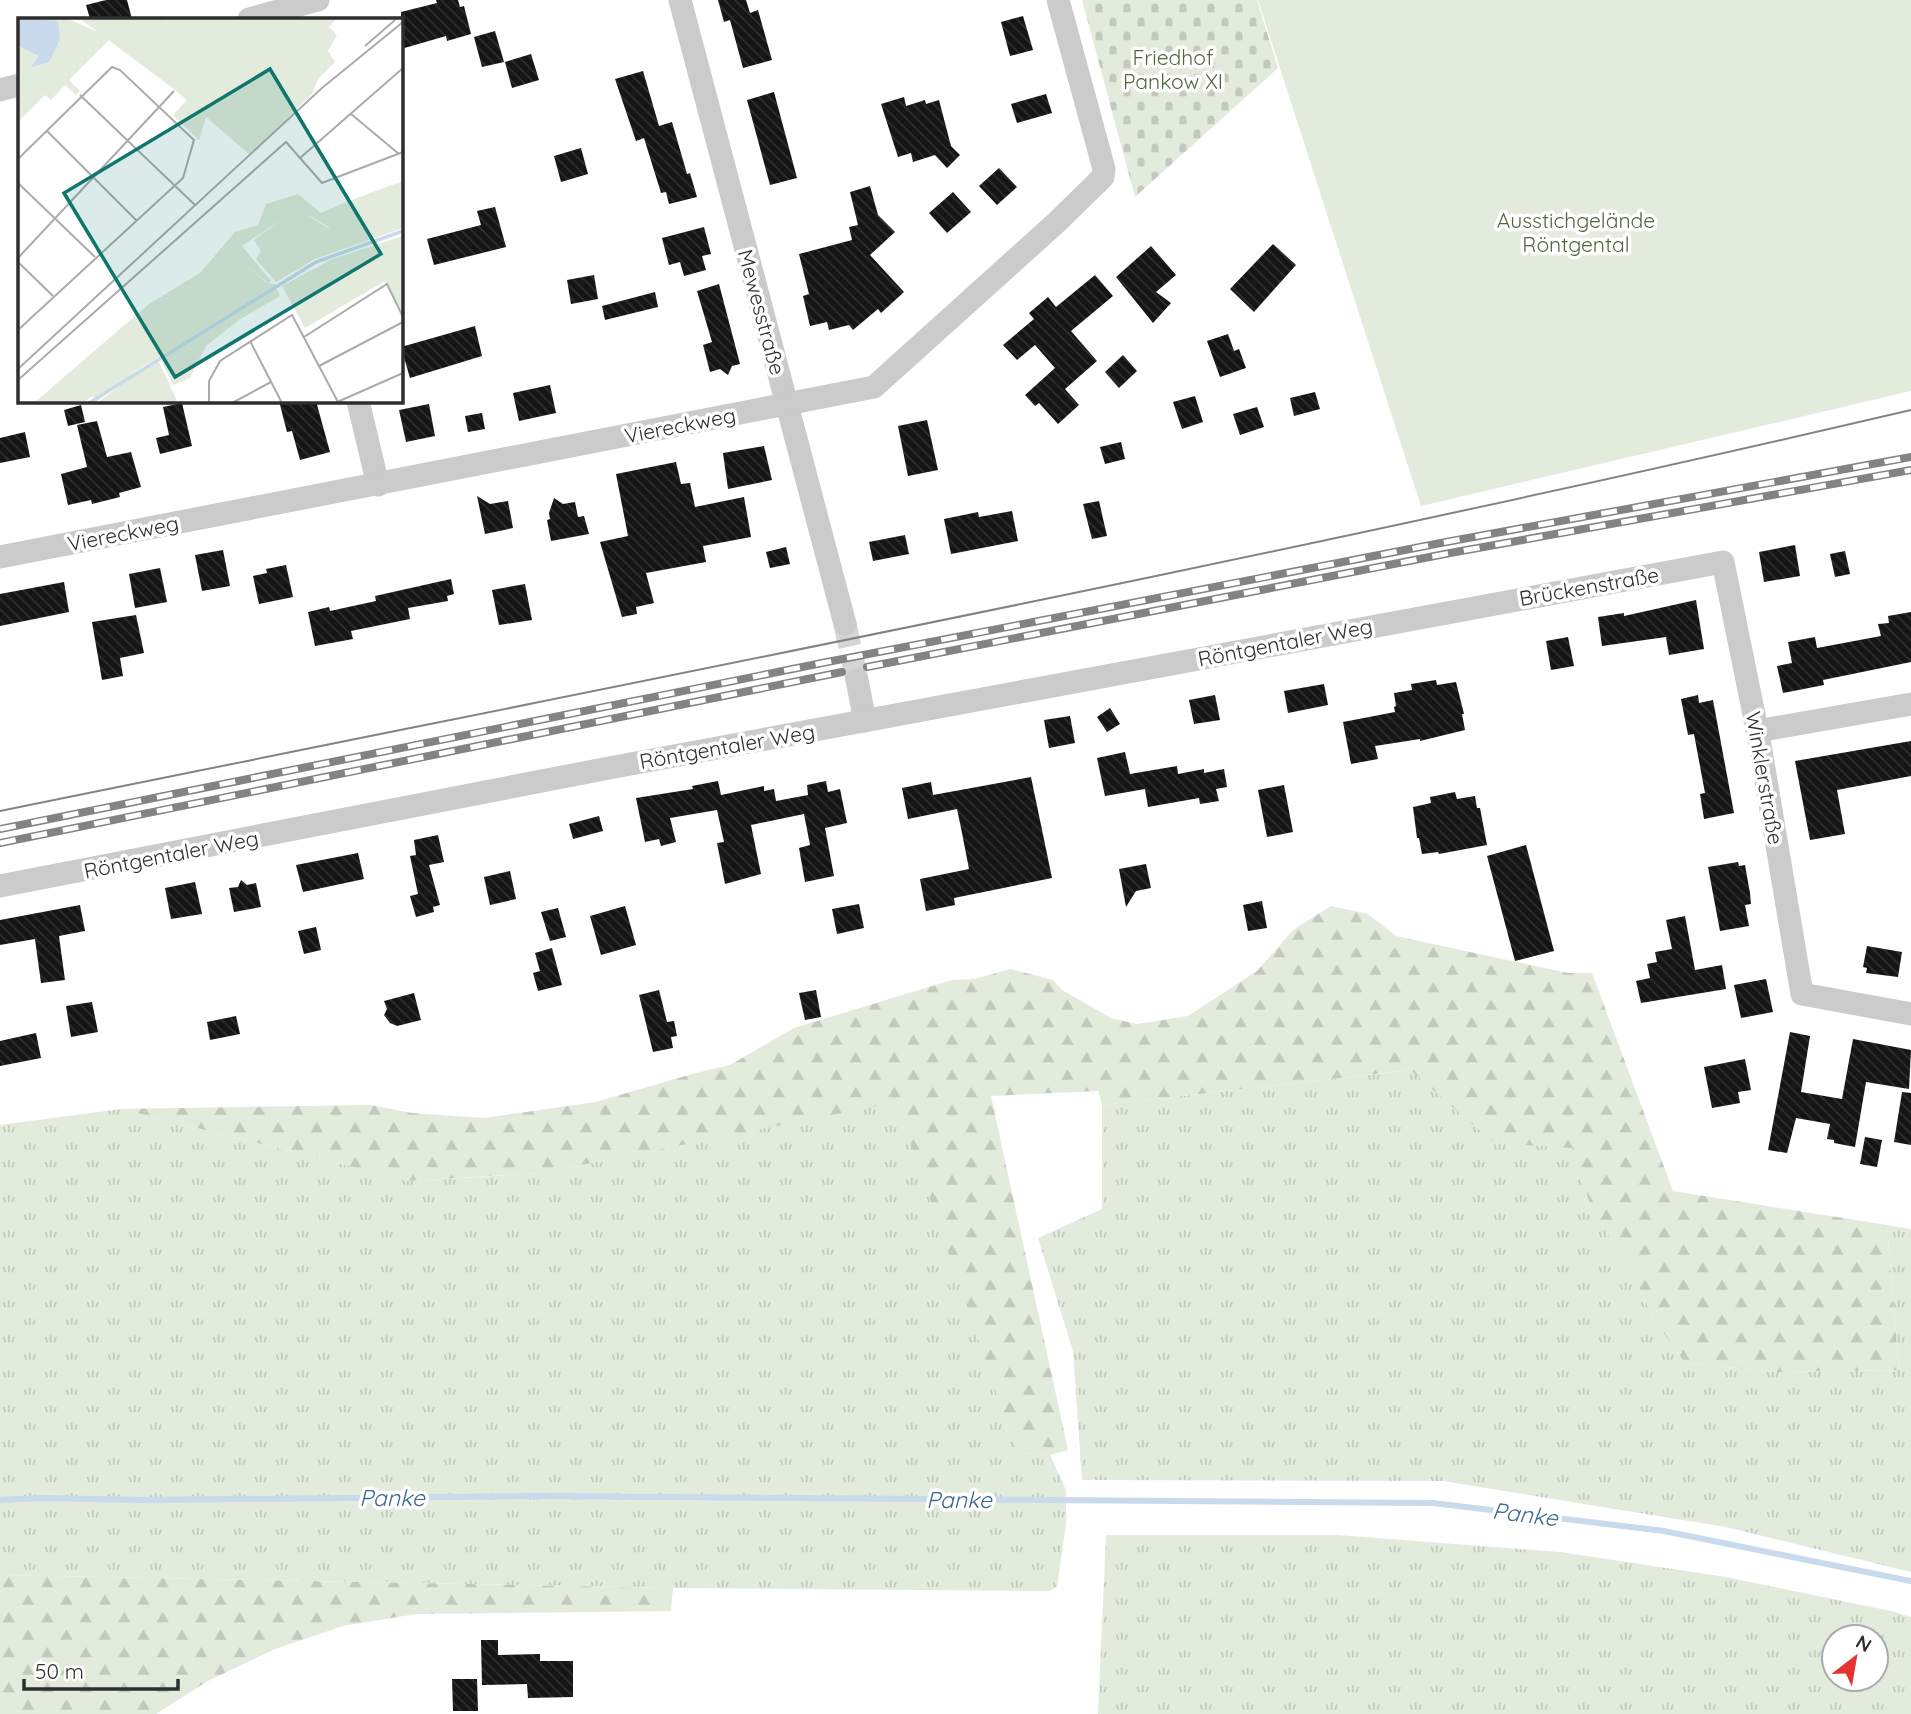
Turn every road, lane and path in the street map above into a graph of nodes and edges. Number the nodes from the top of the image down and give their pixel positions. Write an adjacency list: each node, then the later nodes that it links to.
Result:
1 (318, 0): 4 (street)
2 (680, 0): 8 (street, Mewesstraße)
3 (1058, 0): 8 (street, Viereckweg)
4 (252, 14)
5 (18, 85): 6 (street)
6 (0, 90)
7 (358, 402): 9 (street)
8 (787, 404): 9 (street, Viereckweg); 13 (street, Mewesstraße)
9 (378, 485): 10 (street, Viereckweg)
10 (0, 557)
11 (1723, 562): 12 (street, Brückenstraße); 17 (street, Winklerstraße)
12 (1455, 610): 16 (street, Röntgentaler Weg)
13 (845, 624)
14 (857, 680): 16 (street)
15 (1911, 704): 17 (street)
16 (865, 721): 18 (street, Röntgentaler Weg)
17 (1757, 731): 19 (street, Winklerstraße)
18 (0, 887)
19 (1911, 1014)

